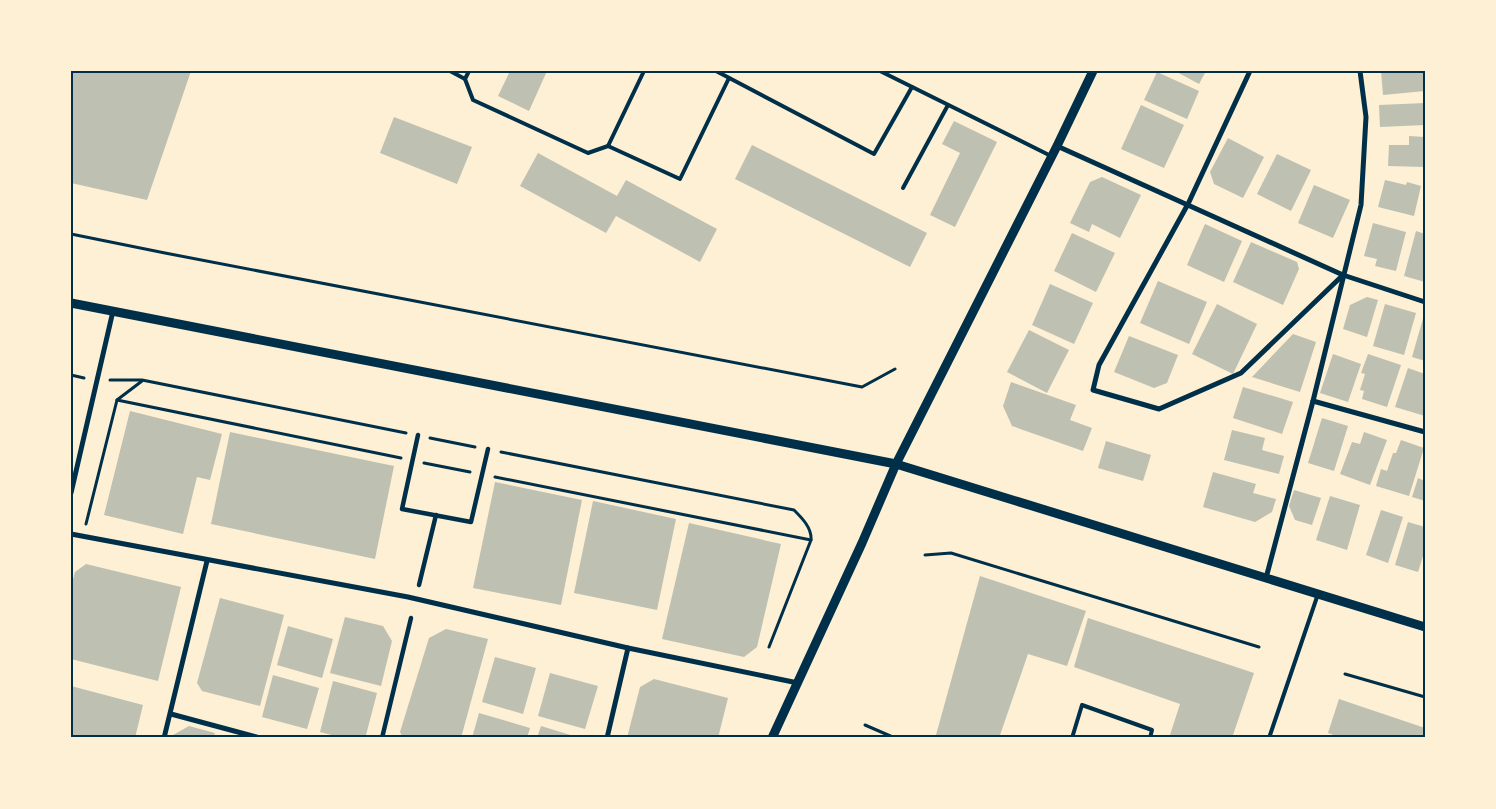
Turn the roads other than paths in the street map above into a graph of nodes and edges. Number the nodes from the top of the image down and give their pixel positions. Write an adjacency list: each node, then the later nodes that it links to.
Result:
1 (450, 71): 10 (lane)
2 (469, 71): 10 (lane)
3 (644, 71): 13 (lane)
4 (716, 71): 9 (lane)
5 (880, 71): 11 (lane)
6 (1092, 71): 14 (street)
7 (1250, 71): 17 (street)
8 (1360, 71): 18 (street)
9 (728, 78): 11 (lane); 13 (lane)
10 (465, 79): 13 (lane)
11 (912, 87): 12 (lane)
12 (948, 105): 15 (lane); 16 (lane)
13 (608, 146)
14 (1057, 146): 15 (street); 17 (street)
15 (1051, 156): 26 (street)
16 (903, 188)
17 (1188, 204): 18 (street); 18 (street)
18 (1343, 276): 19 (street); 22 (street)
19 (1425, 302)
20 (71, 303): 21 (street)
21 (114, 311): 26 (street); 27 (street)
22 (1313, 401): 23 (street); 31 (street)
23 (1425, 432)
24 (418, 435): 28 (street)
25 (488, 449): 28 (street)
26 (896, 464): 31 (street); 37 (street)
27 (71, 493)
28 (436, 515): 32 (street)
29 (71, 534): 30 (street)
30 (207, 561): 36 (street); 38 (street)
31 (1266, 578): 33 (street)
32 (419, 585)
33 (1318, 594): 35 (street); 46 (lane)
34 (411, 618): 41 (street)
35 (1425, 627)
36 (628, 648): 37 (street); 42 (street)
37 (798, 683): 43 (street)
38 (171, 714): 39 (street); 40 (street)
39 (164, 738)
40 (260, 738)
41 (382, 738)
42 (607, 738)
43 (772, 738)
44 (1072, 738): 45 (lane)
45 (1150, 738)
46 (1269, 738)

